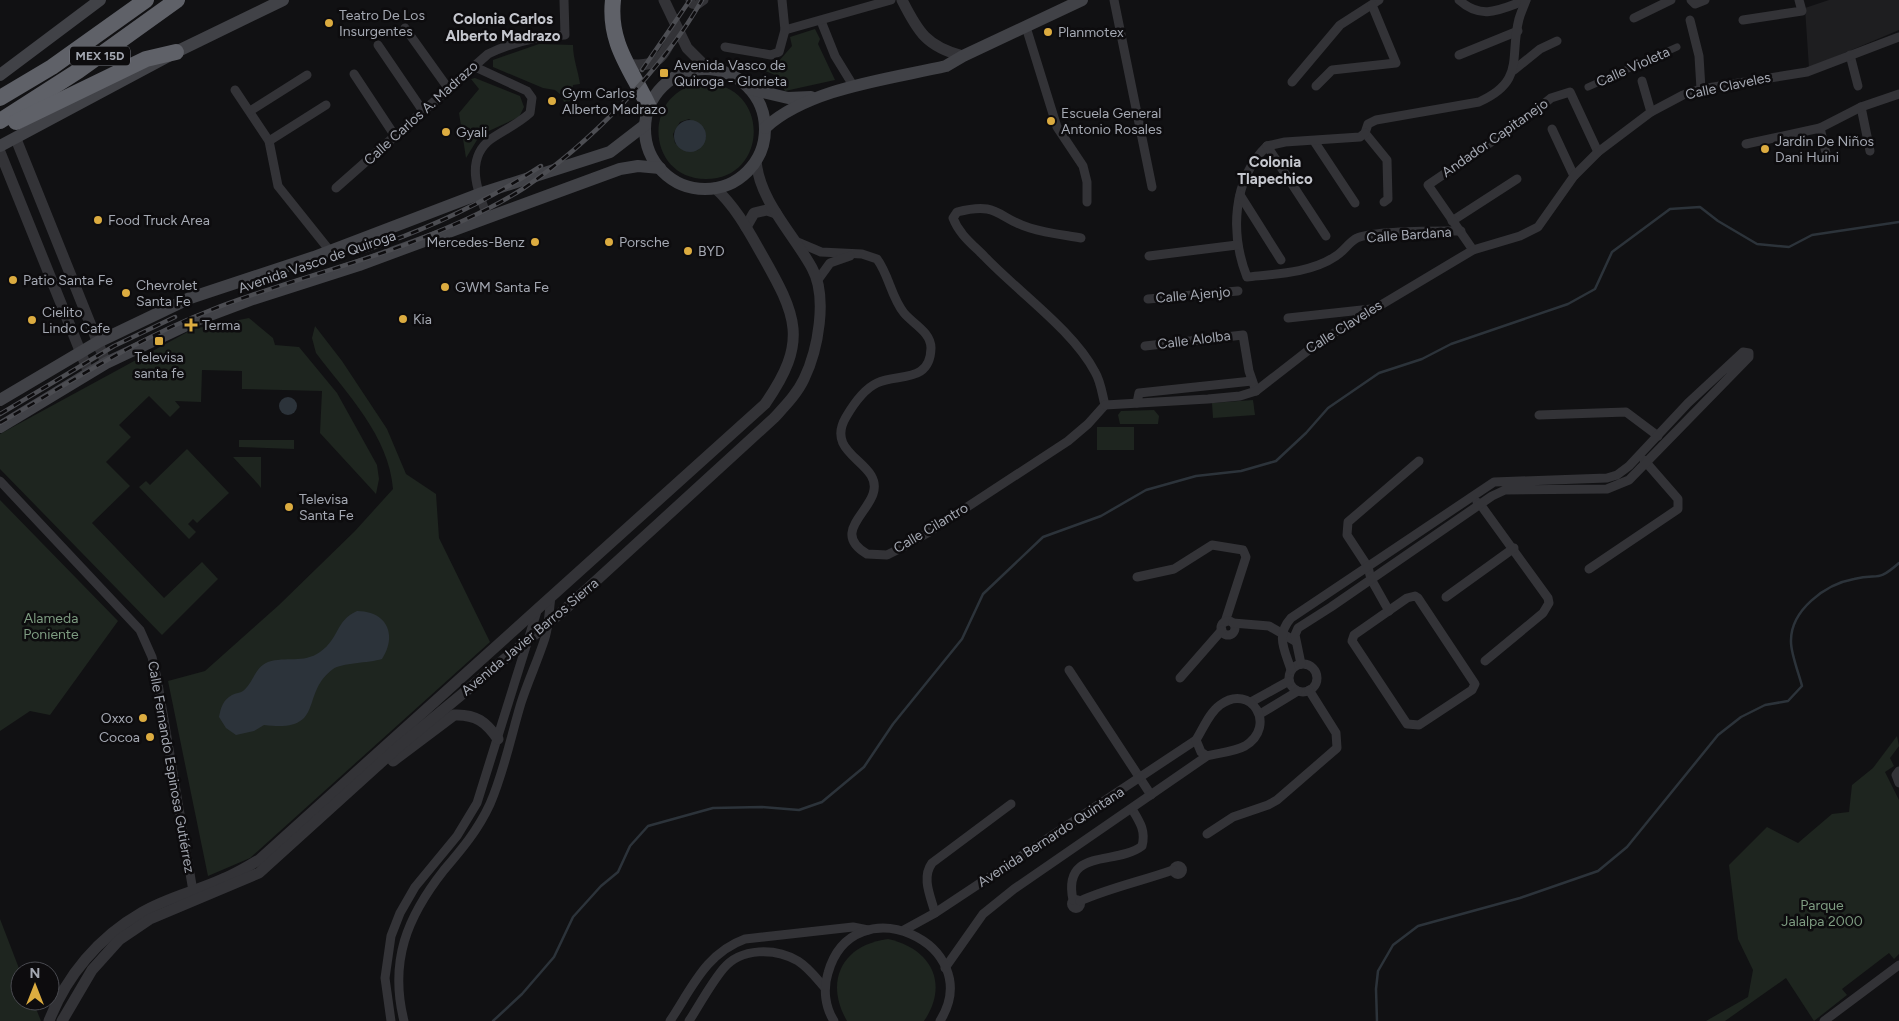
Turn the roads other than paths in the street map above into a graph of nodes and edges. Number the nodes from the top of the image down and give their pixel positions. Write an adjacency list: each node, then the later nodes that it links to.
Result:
1 (100, 0): 45 (main road)
2 (146, 0): 59 (highway, MEX 15D)
3 (177, 0): 66 (highway, MEX 15D)
4 (283, 0): 36 (main road)
5 (564, 0): 41 (street, Calle Carlos A. Madrazo)
6 (613, 0): 40 (highway)
7 (664, 0): 28 (street)
8 (690, 0): 9 (street)
9 (704, 0)
10 (782, 0): 29 (street)
11 (891, 0): 25 (street)
12 (902, 0): 39 (street)
13 (1082, 0): 26 (main road)
14 (1114, 0): 90 (street)
15 (1459, 0): 16 (street)
16 (1526, 0): 30 (street)
17 (1671, 0): 22 (street)
18 (1692, 0): 19 (street)
19 (1705, 0)
20 (1799, 0): 24 (street)
21 (1376, 2): 48 (street); 49 (street)
22 (1634, 18)
23 (1690, 20): 55 (street)
24 (1743, 20)
25 (821, 21): 29 (street); 51 (street)
26 (1026, 27): 39 (main road); 93 (street)
27 (405, 28): 53 (street)
28 (676, 28): 40 (street); 42 (street)
29 (785, 30): 34 (street)
30 (1518, 31): 37 (street); 43 (street)
31 (1899, 37): 38 (street, Calle Claveles)
32 (1557, 41): 43 (street)
33 (378, 46): 63 (street)
34 (725, 47)
35 (1678, 47): 52 (street, Calle Violeta)
36 (176, 52): 68 (highway); 74 (main road)
37 (1459, 55)
38 (1850, 55): 50 (street); 55 (street, Calle Claveles)
39 (963, 56): 51 (main road)
40 (626, 64): 61 (highway)
41 (473, 66): 53 (street, Calle Carlos A. Madrazo); 91 (street)
42 (708, 70): 54 (main road); 61 (main road)
43 (1514, 70): 72 (street)
44 (354, 74): 73 (street)
45 (0, 75)
46 (307, 75): 64 (street)
47 (1642, 81): 65 (street)
48 (1292, 82)
49 (1316, 86)
50 (1858, 86)
51 (854, 87): 58 (main road)
52 (1588, 87)
53 (448, 88): 63 (street, Calle Carlos A. Madrazo)
54 (750, 89): 58 (main road); 69 (main road)
55 (1702, 89): 65 (street, Calle Claveles)
56 (235, 90): 64 (street)
57 (1899, 94): 62 (street)
58 (819, 96): 69 (main road)
59 (0, 98)
60 (326, 105): 75 (street)
61 (649, 107): 67 (main road)
62 (1861, 107): 70 (street); 80 (street)
63 (423, 110): 73 (street, Calle Carlos A. Madrazo)
64 (250, 111): 75 (street)
65 (1651, 112): 82 (street, Calle Claveles)
66 (0, 121)
67 (645, 125): 85 (main road); 91 (main road, Avenida Vasco de Quiroga)
68 (0, 127)
69 (765, 128): 84 (main road)
70 (1820, 128): 77 (street); 83 (street)
71 (1552, 129): 86 (street)
72 (1365, 133): 76 (street); 94 (street)
73 (395, 136): 88 (street, Calle Carlos A. Madrazo)
74 (16, 139): 78 (main road); 115 (street)
75 (269, 142): 106 (street)
76 (1314, 142): 79 (street); 95 (street)
77 (1746, 144)
78 (0, 146)
79 (1267, 146): 92 (street); 101 (street)
80 (1870, 151)
81 (0, 152): 117 (street)
82 (1598, 152): 86 (street, Calle Claveles); 98 (street, Andador Capitanejo)
83 (1826, 153)
84 (756, 161): 89 (main road); 96 (street, Avenida Javier Barros Sierra)
85 (660, 168): 89 (main road); 97 (main road, Avenida Vasco de Quiroga)
86 (1574, 176): 105 (street, Calle Claveles)
87 (1517, 179): 98 (street)
88 (336, 188)
89 (715, 188): 99 (street, Avenida Javier Barros Sierra)
90 (1152, 188)
91 (479, 194): 97 (street); 106 (main road, Avenida Vasco de Quiroga)
92 (1240, 195): 104 (street); 109 (street)
93 (1088, 202)
94 (1384, 202)
95 (1355, 203)
96 (776, 213): 99 (street); 103 (street, Avenida Javier Barros Sierra)
97 (488, 218): 118 (main road, Avenida Vasco de Quiroga)
98 (1452, 220): 100 (street)
99 (746, 227): 143 (street, Avenida Javier Barros Sierra)
100 (1461, 231): 104 (street, Calle Bardana); 105 (street)
101 (1326, 236)
102 (1081, 238): 125 (street)
103 (795, 241): 107 (street, Calle Cilantro); 110 (street, Avenida Javier Barros Sierra)
104 (1237, 245): 108 (street)
105 (1473, 250): 113 (street, Calle Claveles)
106 (330, 251): 115 (main road, Avenida Vasco de Quiroga)
107 (853, 255): 110 (street); 125 (street, Calle Cilantro)
108 (1150, 256)
109 (1281, 260)
110 (818, 281): 147 (street, Avenida Javier Barros Sierra)
111 (1238, 291): 112 (street, Calle Ajenjo)
112 (1148, 300)
113 (1373, 309): 114 (street); 121 (street, Calle Claveles)
114 (1288, 318)
115 (98, 342): 117 (main road, Avenida Vasco de Quiroga); 118 (street)
116 (1145, 346): 120 (street, Calle Alolba)
117 (81, 351): 119 (street); 122 (main road, Avenida Vasco de Quiroga)
118 (106, 363): 119 (main road, Avenida Vasco de Quiroga)
119 (89, 373): 130 (main road, Avenida Vasco de Quiroga)
120 (1252, 381): 121 (street); 123 (street)
121 (1256, 391): 123 (street, Calle Claveles)
122 (0, 400)
123 (1137, 403): 125 (street, Calle Claveles)
124 (1688, 403): 126 (street); 126 (street); 127 (street)
125 (1105, 405)
126 (1696, 411): 129 (street)
127 (1677, 414): 129 (street); 131 (street)
128 (1539, 415): 131 (street)
129 (1685, 424): 134 (street)
130 (0, 427)
131 (1658, 436): 132 (street)
132 (1640, 455): 134 (street); 136 (street)
133 (1419, 462): 139 (street)
134 (1647, 463): 137 (street); 140 (street)
135 (0, 481): 174 (street, Calle Fernando Espinosa Gutiérrez)
136 (1469, 499): 137 (street); 139 (street)
137 (1480, 504): 138 (street); 142 (street)
138 (1514, 548): 144 (street); 152 (street)
139 (1368, 566): 142 (street); 149 (street)
140 (1589, 569)
141 (1137, 577): 148 (street)
142 (1371, 579): 146 (street); 151 (street)
143 (551, 597): 145 (street, Avenida Javier Barros Sierra); 147 (street)
144 (1446, 597)
145 (538, 608): 150 (street); 174 (street, Avenida Javier Barros Sierra)
146 (1389, 611): 146 (street)
147 (547, 624): 150 (street, Avenida Javier Barros Sierra); 185 (street)
148 (1226, 625): 149 (street); 156 (street)
149 (1282, 634): 151 (street); 155 (street)
150 (531, 638): 162 (street); 168 (street, Avenida Javier Barros Sierra)
151 (1295, 641): 153 (street)
152 (1485, 661)
153 (1301, 664): 155 (street); 158 (street)
154 (1068, 670): 166 (street)
155 (1291, 670): 157 (street)
156 (1180, 678)
157 (1289, 681): 159 (street); 160 (street)
158 (1309, 690): 159 (street); 172 (street)
159 (1298, 691): 161 (street)
160 (1251, 702): 161 (street); 163 (street, Avenida Bernardo Quintana)
161 (1260, 714): 164 (street, Avenida Bernardo Quintana)
162 (498, 739): 168 (street); 184 (street)
163 (1196, 740): 164 (street); 166 (street, Avenida Bernardo Quintana)
164 (1207, 756): 169 (street, Avenida Bernardo Quintana)
165 (1899, 771): 167 (street)
166 (1139, 779): 169 (street); 175 (street, Avenida Bernardo Quintana)
167 (1899, 783)
168 (352, 789): 174 (street, Avenida Javier Barros Sierra)
169 (1151, 795): 171 (street, Avenida Bernardo Quintana)
170 (1011, 804): 175 (street)
171 (1132, 809): 173 (street); 179 (street, Avenida Bernardo Quintana)
172 (1207, 834)
173 (1173, 870)
174 (193, 894): 182 (street, Avenida Javier Barros Sierra); 183 (street, Avenida Javier Barros Sierra)
175 (935, 913): 177 (street, Avenida Bernardo Quintana)
176 (868, 930): 177 (street); 180 (street); 186 (street)
177 (904, 930): 179 (street)
178 (1899, 965): 189 (street)
179 (945, 968): 188 (street)
180 (825, 988): 181 (street); 187 (street)
181 (831, 1019)
182 (49, 1021)
183 (62, 1021)
184 (391, 1021)
185 (404, 1021)
186 (670, 1021)
187 (689, 1021)
188 (940, 1021)
189 (1824, 1021)

